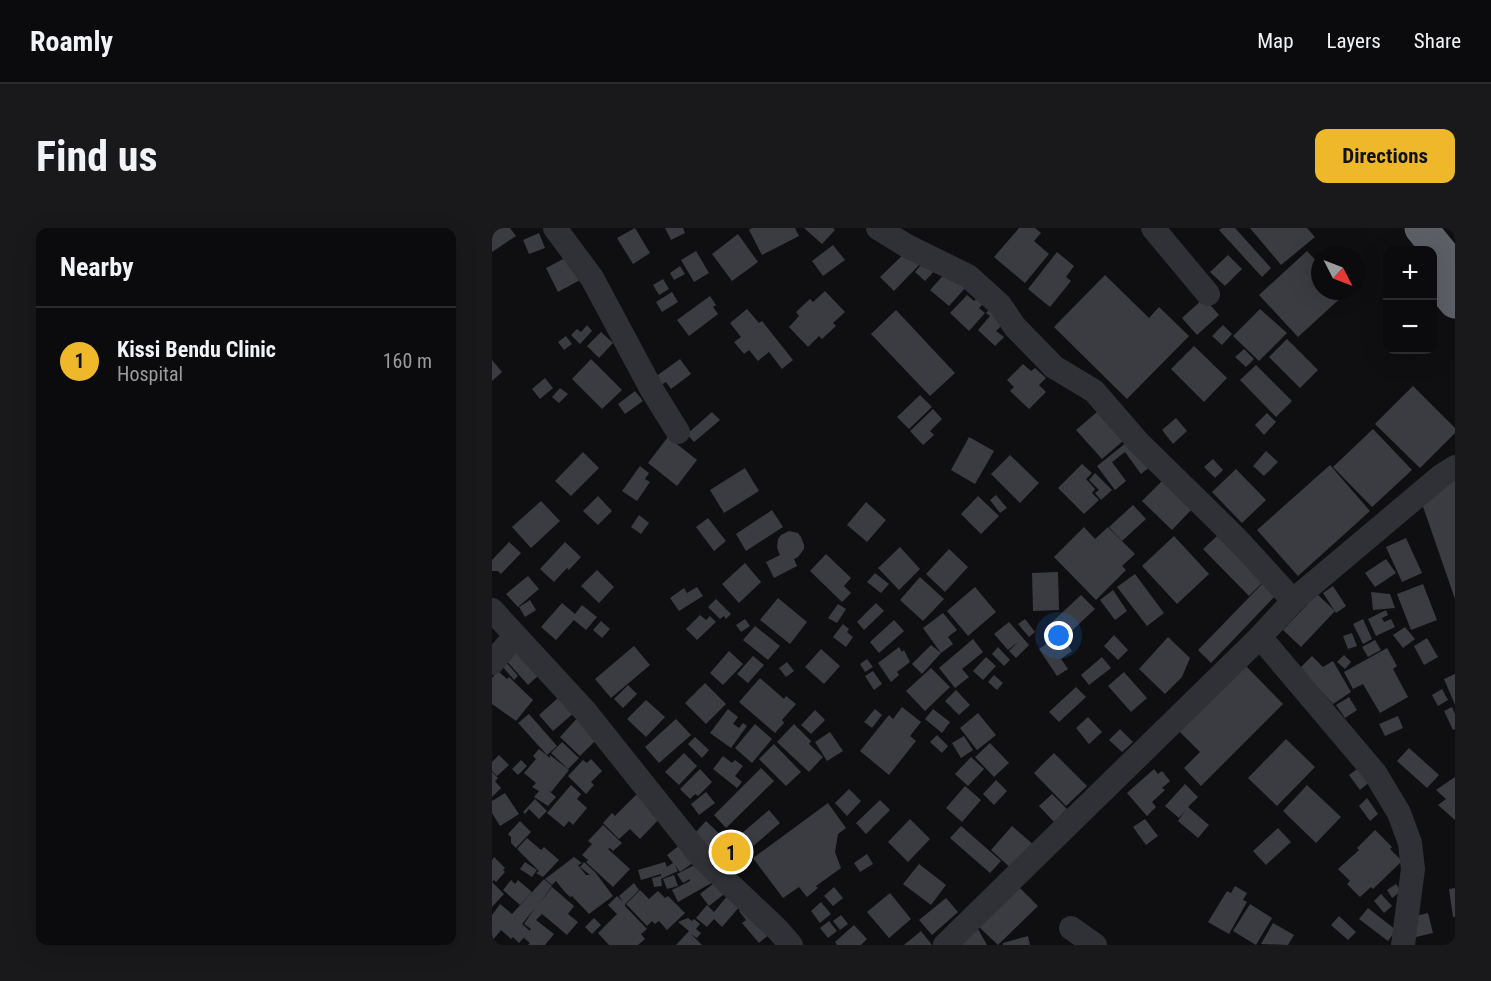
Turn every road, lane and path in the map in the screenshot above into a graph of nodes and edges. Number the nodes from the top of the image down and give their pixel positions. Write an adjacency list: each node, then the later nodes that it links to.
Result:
1 (555, 228): 11 (street)
2 (878, 228): 13 (street)
3 (1154, 228): 9 (street)
4 (1395, 228): 6 (highway)
5 (1421, 228): 7 (highway)
6 (1410, 246)
7 (1455, 270)
8 (1437, 280): 10 (highway)
9 (1208, 294)
10 (1455, 302)
11 (678, 432)
12 (1455, 467): 13 (street)
13 (1296, 598): 16 (street)
14 (492, 610): 15 (street)
15 (515, 636): 17 (street); 19 (street)
16 (1260, 637): 20 (street); 22 (street)
17 (492, 663)
18 (1071, 928): 21 (street)
19 (791, 945)
20 (945, 945)
21 (1095, 945)
22 (1403, 945)

